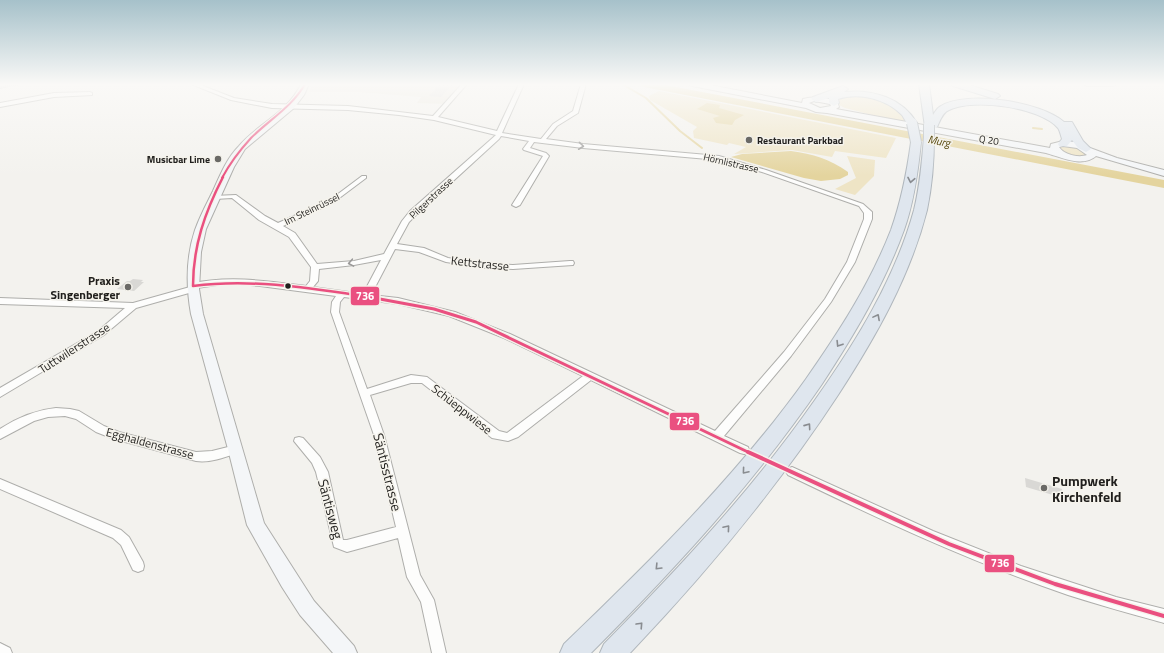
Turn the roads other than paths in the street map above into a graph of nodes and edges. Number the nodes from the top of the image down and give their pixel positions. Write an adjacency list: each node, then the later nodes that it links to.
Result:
1 (281, 114): 24 (main road)
2 (408, 114): 13 (street, Hörnlistrasse)
3 (437, 114): 13 (street)
4 (509, 114): 16 (street)
5 (572, 114): 18 (street)
6 (861, 114): 20 (main road, Q 20)
7 (908, 114): 14 (highway)
8 (916, 114): 14 (highway)
9 (929, 114): 15 (highway)
10 (939, 114): 15 (highway)
11 (1042, 114): 20 (highway)
12 (1054, 114): 21 (highway)
13 (434, 118): 16 (street, Hörnlistrasse)
14 (914, 123): 19 (highway, bridge)
15 (931, 125): 19 (highway, bridge)
16 (500, 134): 17 (street, Hörnlistrasse); 27 (street, Pilgerstrasse)
17 (533, 139): 18 (street, Hörnlistrasse); 25 (street)
18 (542, 140): 41 (street, Hörnlistrasse, one-way to 41)
19 (925, 141): 54 (highway, one-way to 54); 55 (highway, one-way to 19)
20 (1060, 148): 21 (main road, Q 20)
21 (1087, 153): 22 (main road, Q 20)
22 (1164, 174)
23 (364, 177): 26 (street, Im Steinrüssel)
24 (215, 197): 26 (street); 31 (main road)
25 (516, 205)
26 (278, 226): 30 (street)
27 (392, 246): 28 (street, Pilgerstrasse); 29 (street, Kettstrasse)
28 (387, 256): 30 (street, one-way to 30); 34 (street, Pilgerstrasse)
29 (570, 263)
30 (315, 267): 32 (street)
31 (193, 287): 32 (street, Tuttwilerstrasse); 36 (street, Tuttwilerstrasse); 43 (main road)
32 (308, 289): 33 (street, Tuttwilerstrasse)
33 (342, 293): 34 (street, Tuttwilerstrasse); 39 (street, Säntisstrasse)
34 (366, 296): 37 (street, Tuttwilerstrasse)
35 (0, 301): 36 (street)
36 (133, 306): 38 (street, Tuttwilerstrasse)
37 (590, 376): 39 (street, Schüeppwiese); 41 (street, Tuttwilerstrasse)
38 (0, 393)
39 (365, 393): 47 (street, Säntisstrasse)
40 (0, 435): 43 (street, Egghaldenstrasse)
41 (717, 437): 44 (street, Tuttwilerstrasse)
42 (299, 441): 47 (street, Säntisweg)
43 (236, 449): 52 (main road)
44 (744, 450)
45 (792, 472): 49 (street)
46 (0, 484): 48 (street)
47 (403, 531): 53 (street, Säntisstrasse)
48 (138, 566)
49 (1164, 616)
50 (0, 650): 51 (street)
51 (5, 653)
52 (347, 653)
53 (439, 653)
54 (573, 653)
55 (613, 653)

